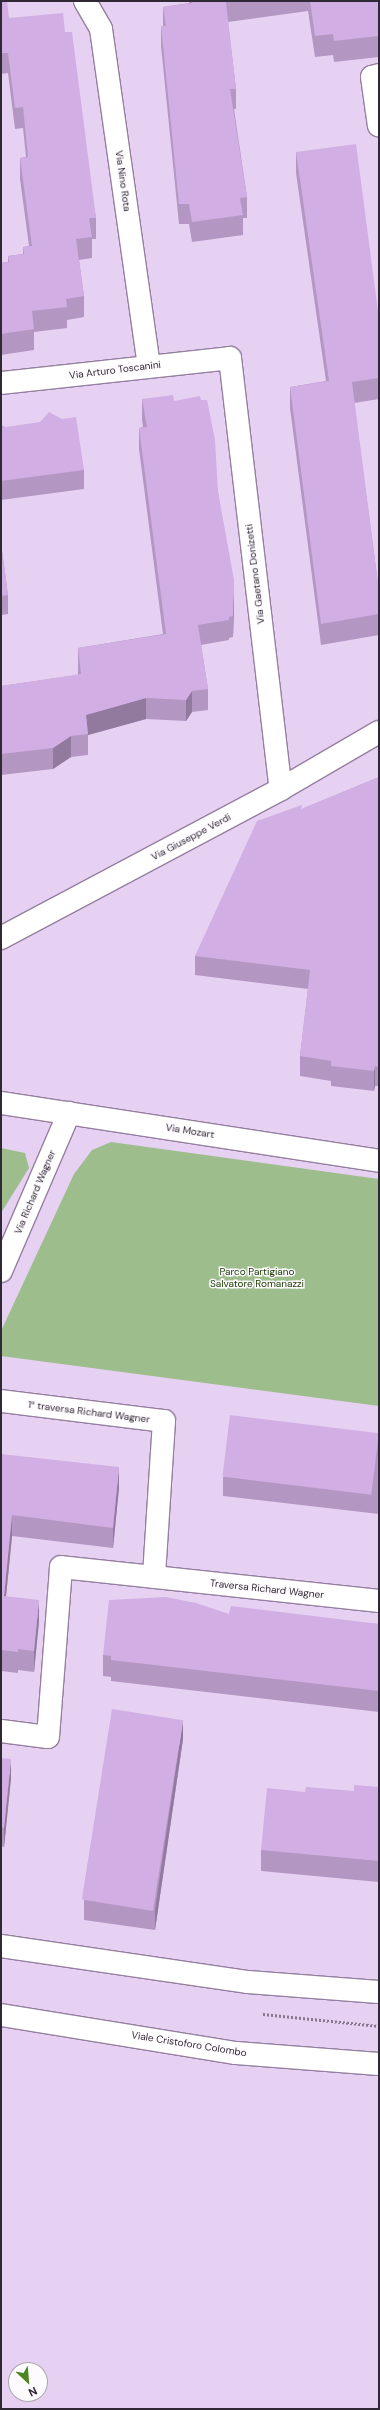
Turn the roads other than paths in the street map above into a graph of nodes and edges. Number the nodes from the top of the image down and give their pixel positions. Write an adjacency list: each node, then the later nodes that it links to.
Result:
1 (85, 1): 5 (street, Via Nino Rota)
2 (379, 75): 3 (street)
3 (379, 126)
4 (230, 358): 5 (street, Via Arturo Toscanini); 8 (street, Via Gaetano Donizetti)
5 (149, 365): 6 (street, Via Arturo Toscanini)
6 (1, 383)
7 (379, 732): 8 (street, Via Giuseppe Verdi)
8 (281, 790): 9 (street, Via Giuseppe Verdi)
9 (1, 938)
10 (1, 1103): 11 (street, Via Mozart)
11 (70, 1113): 12 (street, Via Mozart); 13 (street, Via Richard Wagner)
12 (379, 1160)
13 (1, 1271)
14 (1, 1401): 15 (street, 1° traversa Richard Wagner)
15 (154, 1577): 16 (street, Traversa Richard Wagner); 17 (street, Traversa Richard Wagner)
16 (379, 1601)
17 (1, 1731)
18 (1, 1946): 19 (street)
19 (379, 1992)
20 (1, 2015): 21 (street, Viale Cristoforo Colombo)
21 (379, 2064)

